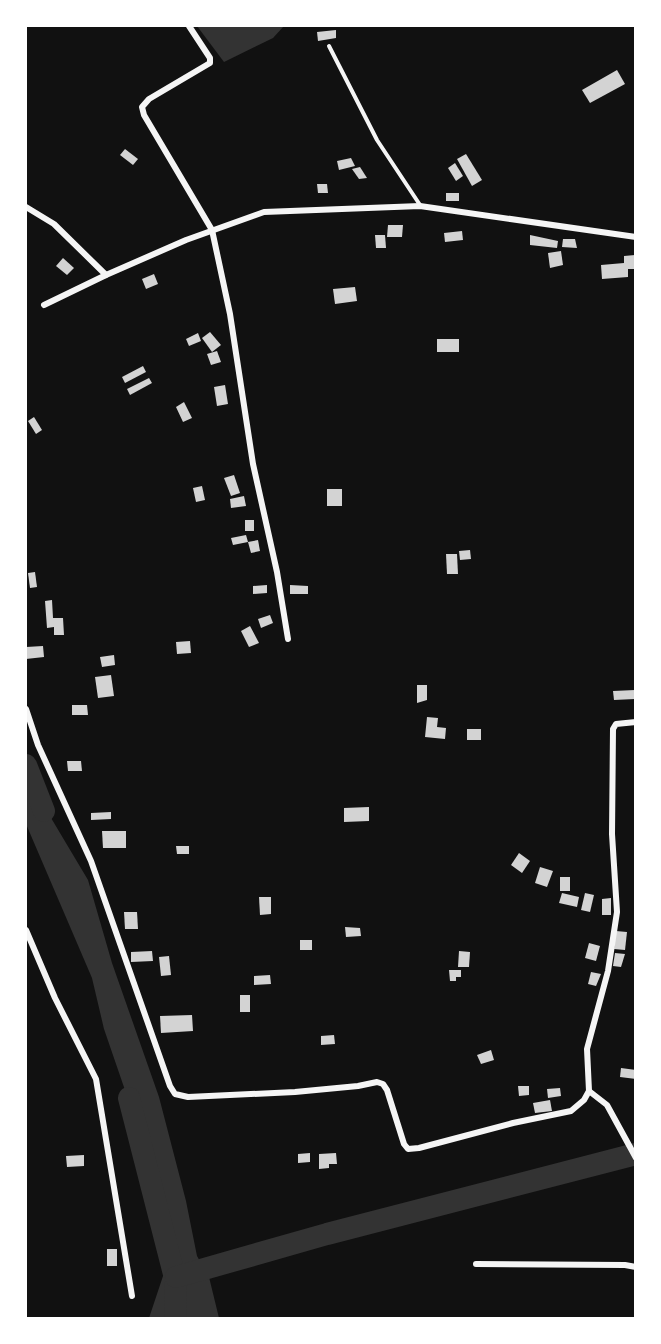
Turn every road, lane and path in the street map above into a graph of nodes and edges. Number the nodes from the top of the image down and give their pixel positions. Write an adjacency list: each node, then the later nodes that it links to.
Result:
1 (189, 26): 5 (street)
2 (329, 46): 3 (lane)
3 (420, 206): 5 (street); 6 (street)
4 (26, 207): 7 (street)
5 (212, 230): 7 (street); 9 (street)
6 (636, 237)
7 (106, 275): 8 (street)
8 (44, 304)
9 (288, 639)
10 (26, 709): 13 (street)
11 (636, 722): 13 (street)
12 (26, 930): 17 (street)
13 (590, 1091): 14 (street)
14 (636, 1158)
15 (477, 1264): 16 (street)
16 (636, 1267)
17 (132, 1296)

